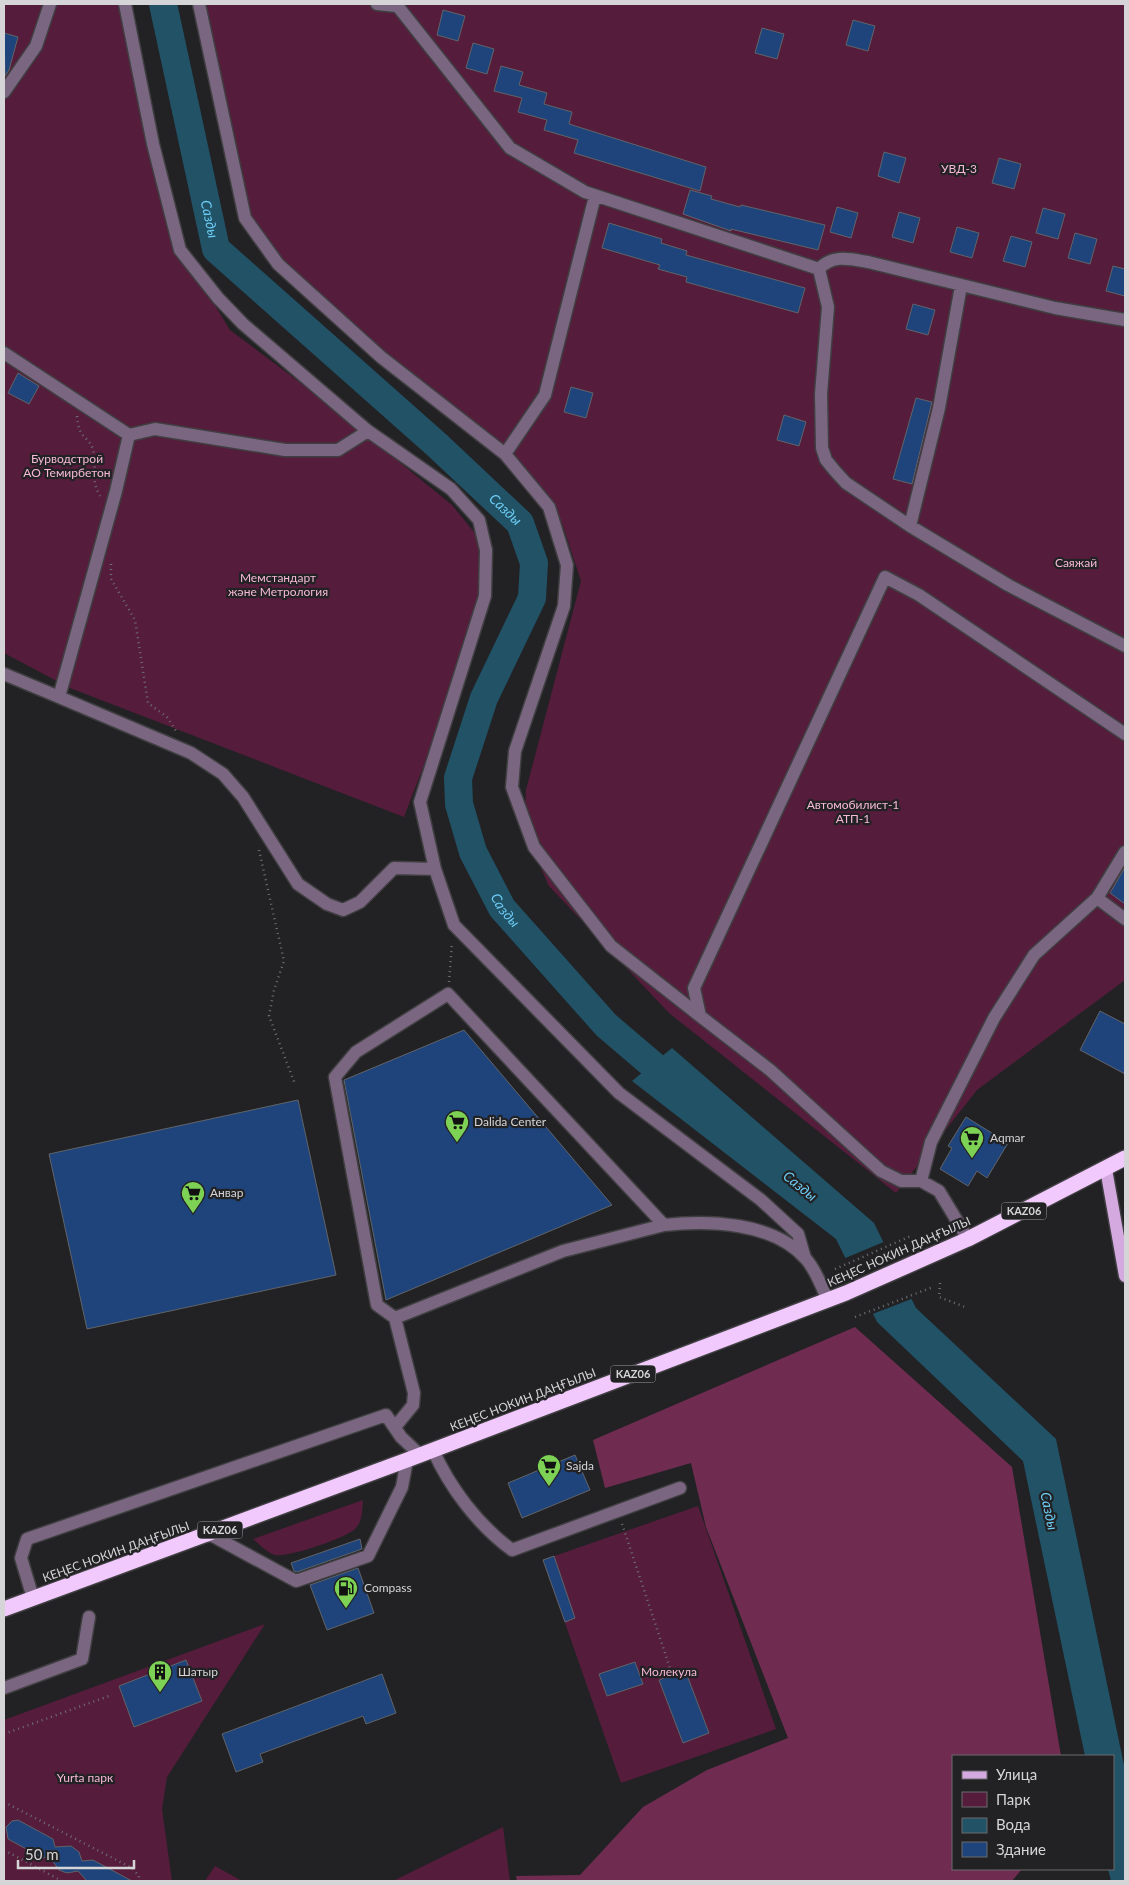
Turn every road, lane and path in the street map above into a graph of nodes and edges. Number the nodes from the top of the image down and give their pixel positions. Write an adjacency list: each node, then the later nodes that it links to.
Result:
1 (50, 4): 6 (street)
2 (125, 4): 13 (street)
3 (199, 4): 15 (street)
4 (377, 4): 5 (street)
5 (396, 5): 7 (street)
6 (4, 92)
7 (595, 196): 8 (street); 15 (street)
8 (819, 269): 9 (street); 17 (street)
9 (961, 286): 10 (street); 17 (street)
10 (1125, 320)
11 (4, 353): 12 (street)
12 (75, 400): 14 (street); 16 (path)
13 (368, 431): 14 (street); 26 (street)
14 (129, 435): 16 (street)
15 (505, 454): 31 (street)
16 (110, 513): 21 (street)
17 (910, 526): 19 (street)
18 (111, 560): 22 (path)
19 (1125, 646)
20 (4, 674): 21 (street)
21 (59, 697): 26 (street)
22 (177, 731)
23 (1125, 734): 31 (street)
24 (257, 841): 32 (path)
25 (1125, 852): 27 (street)
26 (435, 869): 29 (street)
27 (1097, 898): 28 (street); 35 (street)
28 (1125, 919)
29 (454, 925): 30 (path); 39 (street)
30 (448, 994): 36 (street); 47 (street)
31 (700, 1016): 35 (street)
32 (295, 1084)
33 (1125, 1158): 34 (highway, КЕҢЕС НОКИН ДАҢҒЫЛЫ / KАZ06)
34 (1106, 1169): 38 (highway, КЕҢЕС НОКИН ДАҢҒЫЛЫ / KАZ06); 41 (main road)
35 (921, 1181): 38 (street)
36 (664, 1225): 39 (street); 47 (street)
37 (912, 1236): 40 (path)
38 (968, 1239): 44 (highway, КЕҢЕС НОКИН ДАҢҒЫЛЫ / KАZ06)
39 (805, 1258): 44 (street)
40 (835, 1269)
41 (1125, 1276)
42 (940, 1283): 45 (path)
43 (933, 1287): 46 (path)
44 (828, 1300): 49 (highway, КЕҢЕС НОКИН ДАҢҒЫЛЫ / KАZ06)
45 (965, 1307)
46 (855, 1317)
47 (395, 1318): 48 (street)
48 (395, 1428): 49 (street); 53 (street)
49 (420, 1455): 51 (street); 52 (highway, КЕҢЕС НОКИН ДАҢҒЫЛЫ / KАZ06); 52 (street)
50 (680, 1488): 51 (street)
51 (617, 1511): 56 (path)
52 (204, 1536): 53 (highway, КЕҢЕС НОКИН ДАҢҒЫЛЫ / KАZ06)
53 (33, 1598): 54 (highway, КЕҢЕС НОКИН ДАҢҒЫЛЫ / KАZ06)
54 (4, 1608)
55 (90, 1617): 57 (street)
56 (670, 1668)
57 (4, 1688)
58 (109, 1696): 59 (path)
59 (4, 1734)
60 (4, 1802): 63 (path)
61 (4, 1850): 62 (path)
62 (62, 1881)
63 (138, 1881)

